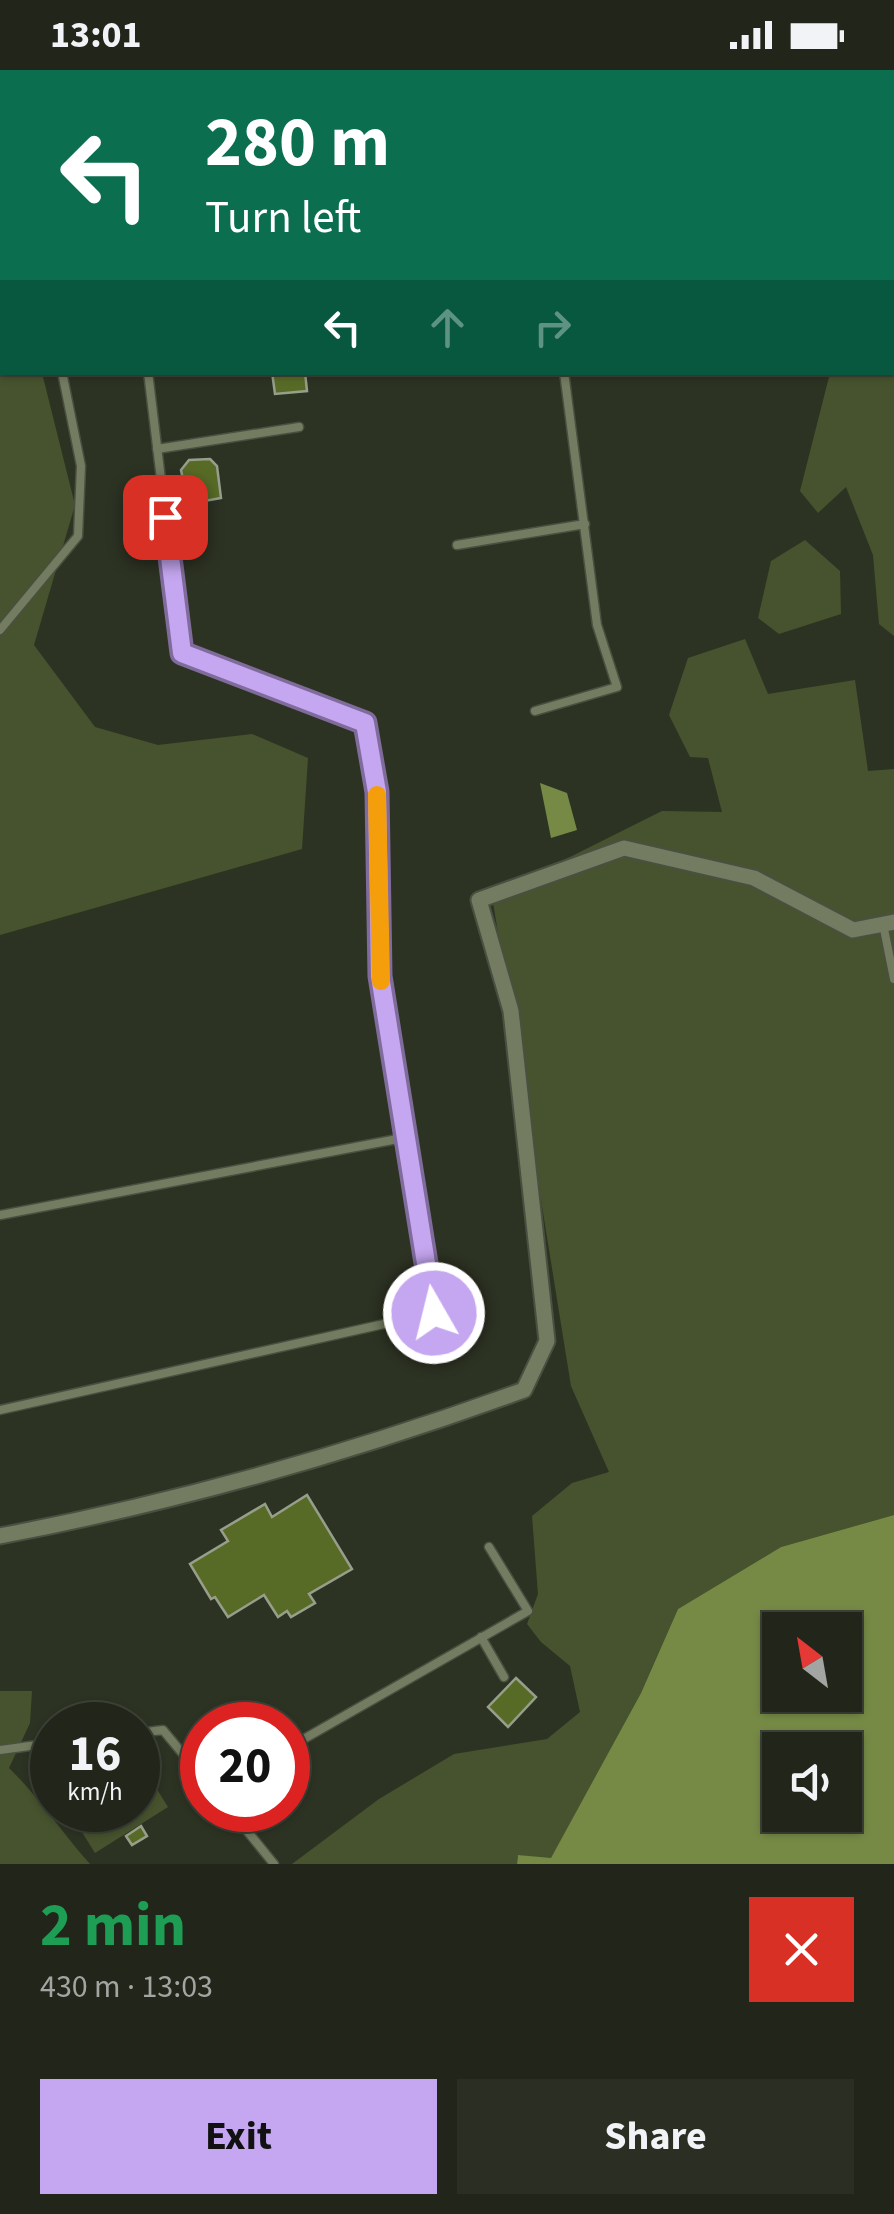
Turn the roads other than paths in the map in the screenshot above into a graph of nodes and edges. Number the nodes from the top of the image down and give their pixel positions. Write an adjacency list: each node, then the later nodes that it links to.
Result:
1 (63, 375): 8 (lane)
2 (148, 375): 5 (lane)
3 (564, 375): 6 (lane)
4 (300, 427): 5 (lane)
5 (157, 449): 12 (lane)
6 (585, 524): 7 (lane); 9 (lane)
7 (457, 546)
8 (0, 630)
9 (535, 711)
10 (888, 923): 11 (lane); 15 (street)
11 (894, 979)
12 (408, 1137): 13 (lane); 14 (lane)
13 (0, 1214)
14 (0, 1410)
15 (0, 1536)
16 (489, 1547): 17 (lane)
17 (481, 1638): 18 (lane); 20 (lane)
18 (504, 1677)
19 (160, 1730): 23 (lane)
20 (310, 1735)
21 (30, 1746): 22 (lane)
22 (0, 1750)
23 (180, 1750)
24 (248, 1832): 25 (lane)
25 (274, 1864)

